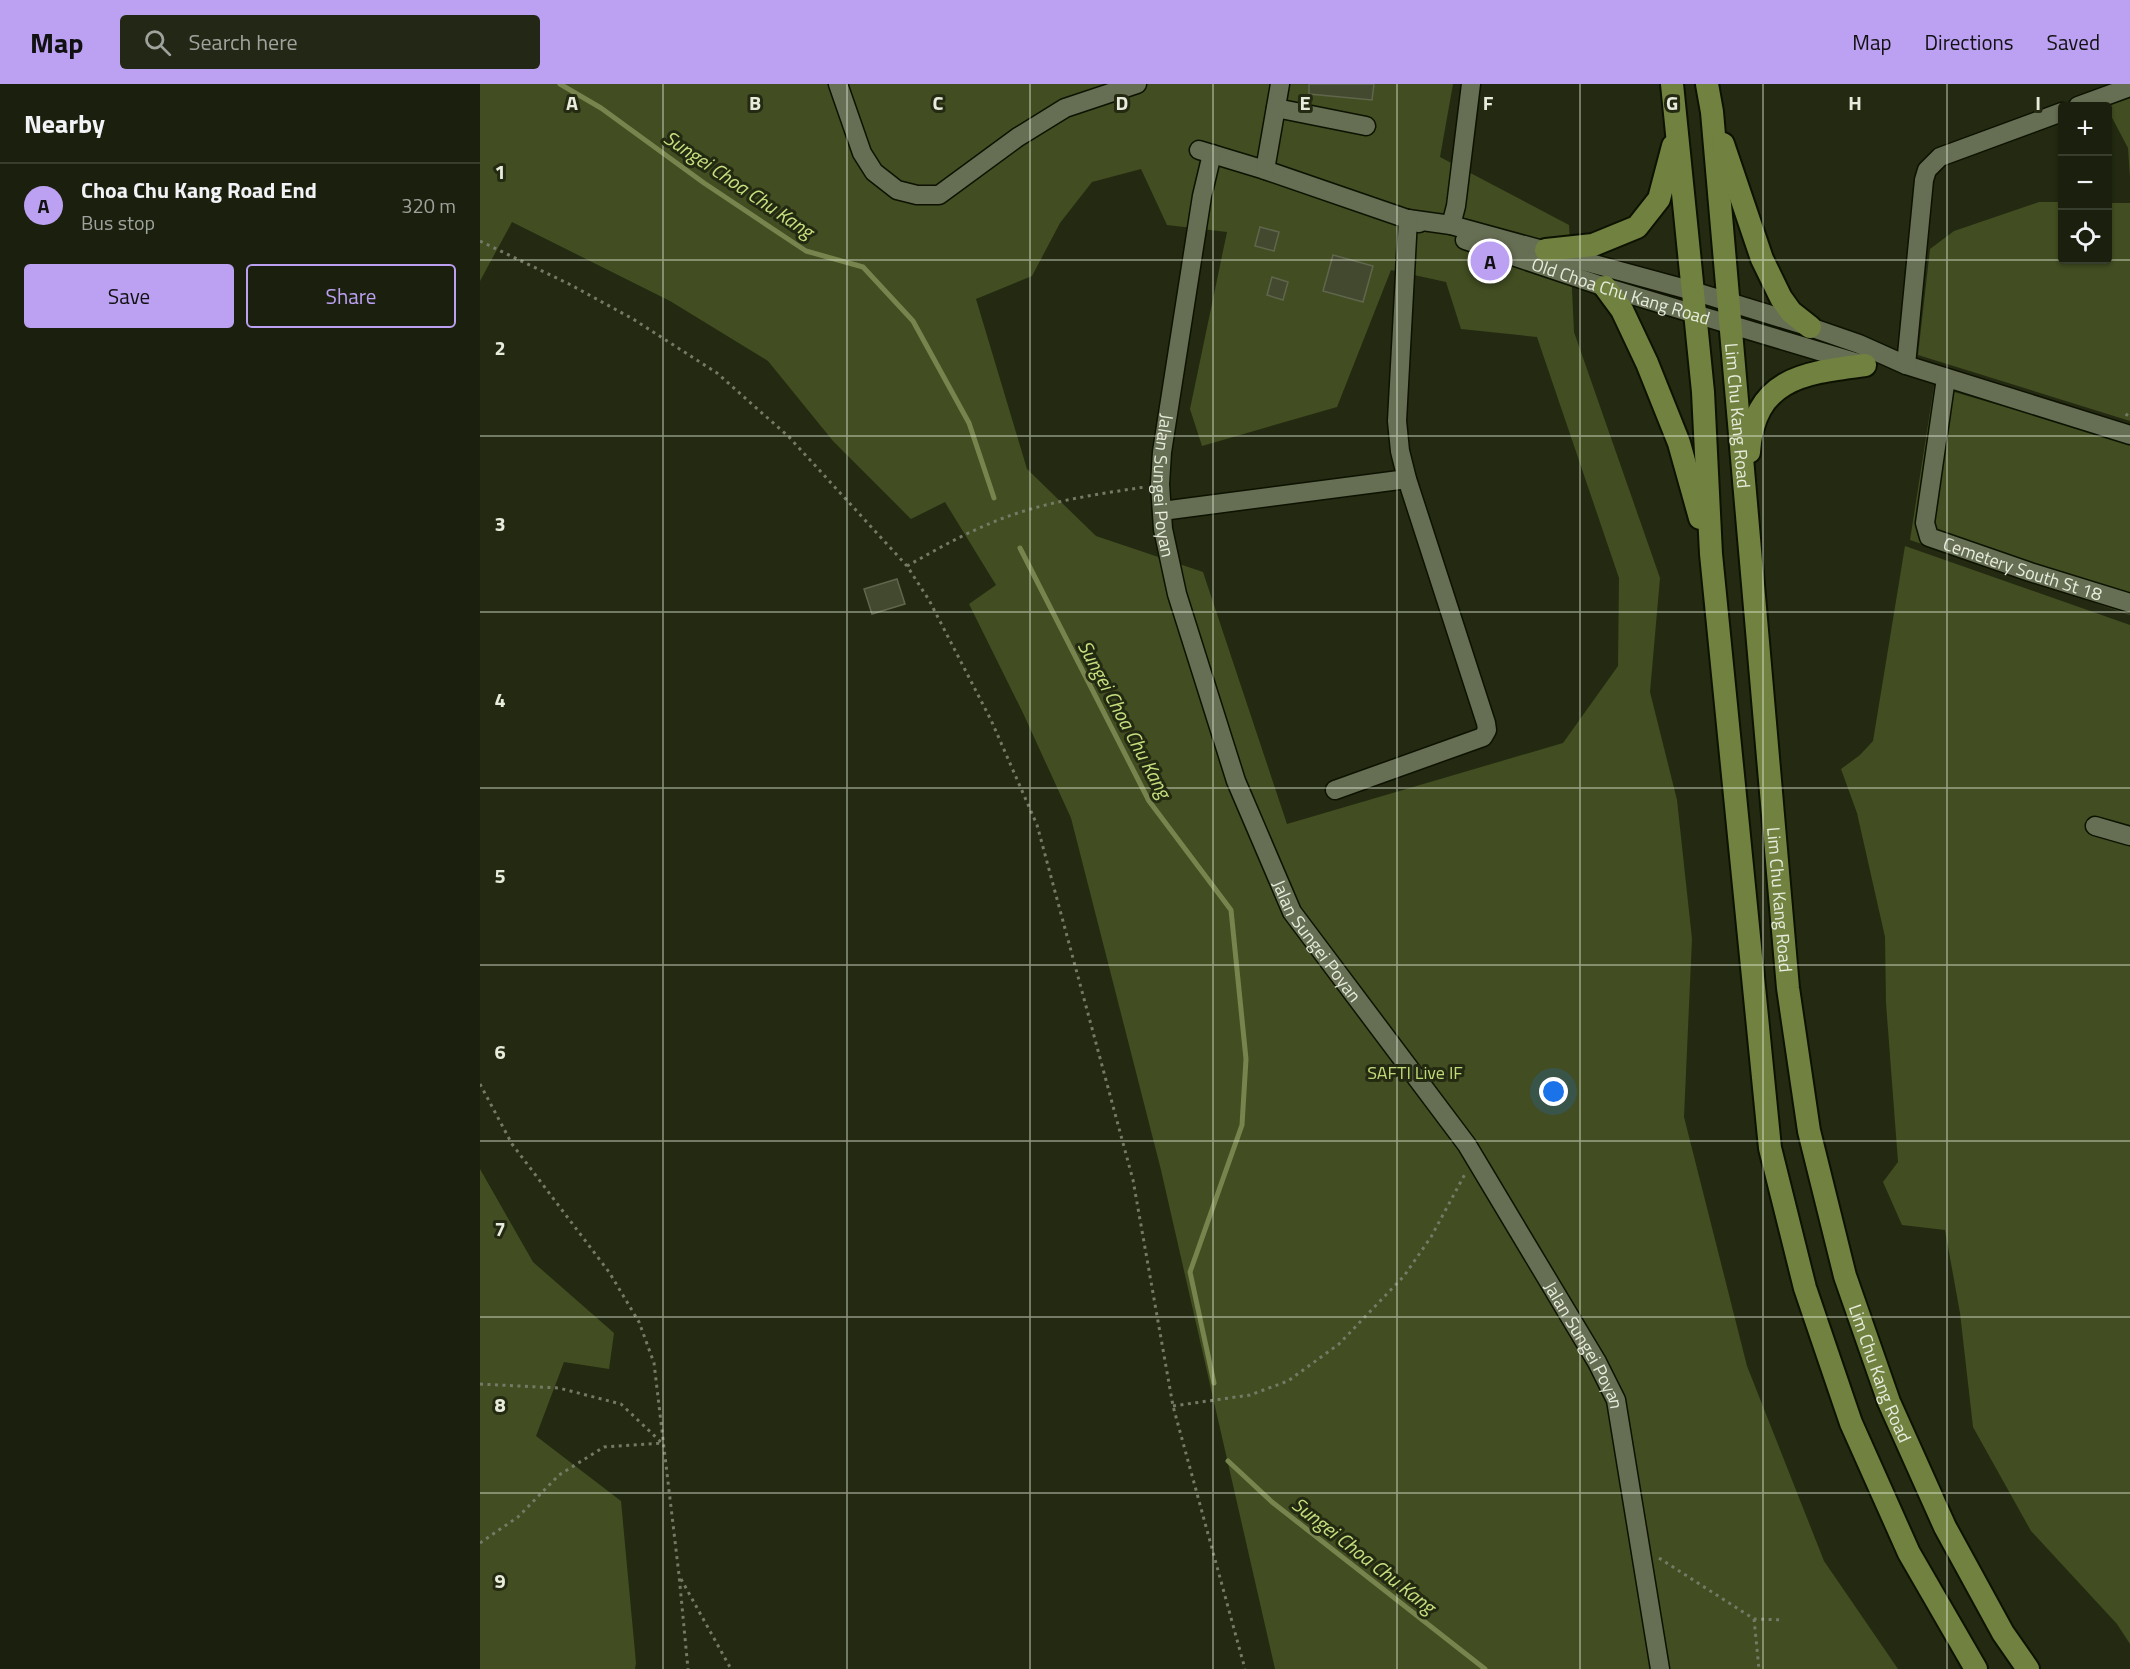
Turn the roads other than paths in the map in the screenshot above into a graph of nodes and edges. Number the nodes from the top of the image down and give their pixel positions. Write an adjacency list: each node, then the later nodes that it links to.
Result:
1 (838, 84): 2 (street)
2 (1137, 84)
3 (1280, 84): 9 (street)
4 (1471, 84): 17 (street)
5 (1672, 84): 13 (main road, Lim Chu Kang Road)
6 (1707, 84): 10 (main road, Lim Chu Kang Road)
7 (2130, 87): 8 (street)
8 (2089, 102)
9 (1276, 108): 12 (street); 15 (street)
10 (1712, 112): 21 (main road, Lim Chu Kang Road); 24 (main road)
11 (2058, 114): 26 (street)
12 (1365, 126)
13 (1677, 131): 18 (main road); 20 (main road, Lim Chu Kang Road)
14 (1205, 152): 15 (street, Old Choa Chu Kang Road); 31 (street, Jalan Sungei Poyan)
15 (1265, 170): 16 (street, Old Choa Chu Kang Road)
16 (1408, 219): 17 (street, Old Choa Chu Kang Road); 19 (street, Old Choa Chu Kang Road); 29 (street)
17 (1451, 225): 18 (street, Old Choa Chu Kang Road)
18 (1546, 250): 20 (street, Old Choa Chu Kang Road)
19 (1605, 287): 22 (street, Old Choa Chu Kang Road); 32 (main road)
20 (1693, 291): 21 (street, Old Choa Chu Kang Road); 22 (main road, Lim Chu Kang Road)
21 (1728, 302): 23 (main road, Lim Chu Kang Road); 24 (street, Old Choa Chu Kang Road)
22 (1695, 315): 23 (street, Old Choa Chu Kang Road); 32 (main road, Lim Chu Kang Road)
23 (1731, 326): 25 (street, Old Choa Chu Kang Road); 30 (main road, Lim Chu Kang Road)
24 (1810, 327): 26 (street, Old Choa Chu Kang Road)
25 (1865, 365): 26 (street, Old Choa Chu Kang Road); 30 (main road)
26 (1906, 365): 27 (street, Old Choa Chu Kang Road)
27 (1946, 378): 28 (street, Old Choa Chu Kang Road); 33 (street, Cemetery South St 18)
28 (2130, 435)
29 (1407, 478): 31 (street); 34 (street)
30 (1746, 502): 39 (main road, Lim Chu Kang Road)
31 (1162, 511): 37 (street, Jalan Sungei Poyan)
32 (1710, 554): 38 (main road, Lim Chu Kang Road)
33 (2130, 603)
34 (1335, 790)
35 (2095, 825): 36 (street)
36 (2130, 836)
37 (1660, 1669)
38 (1976, 1669)
39 (2028, 1669)

